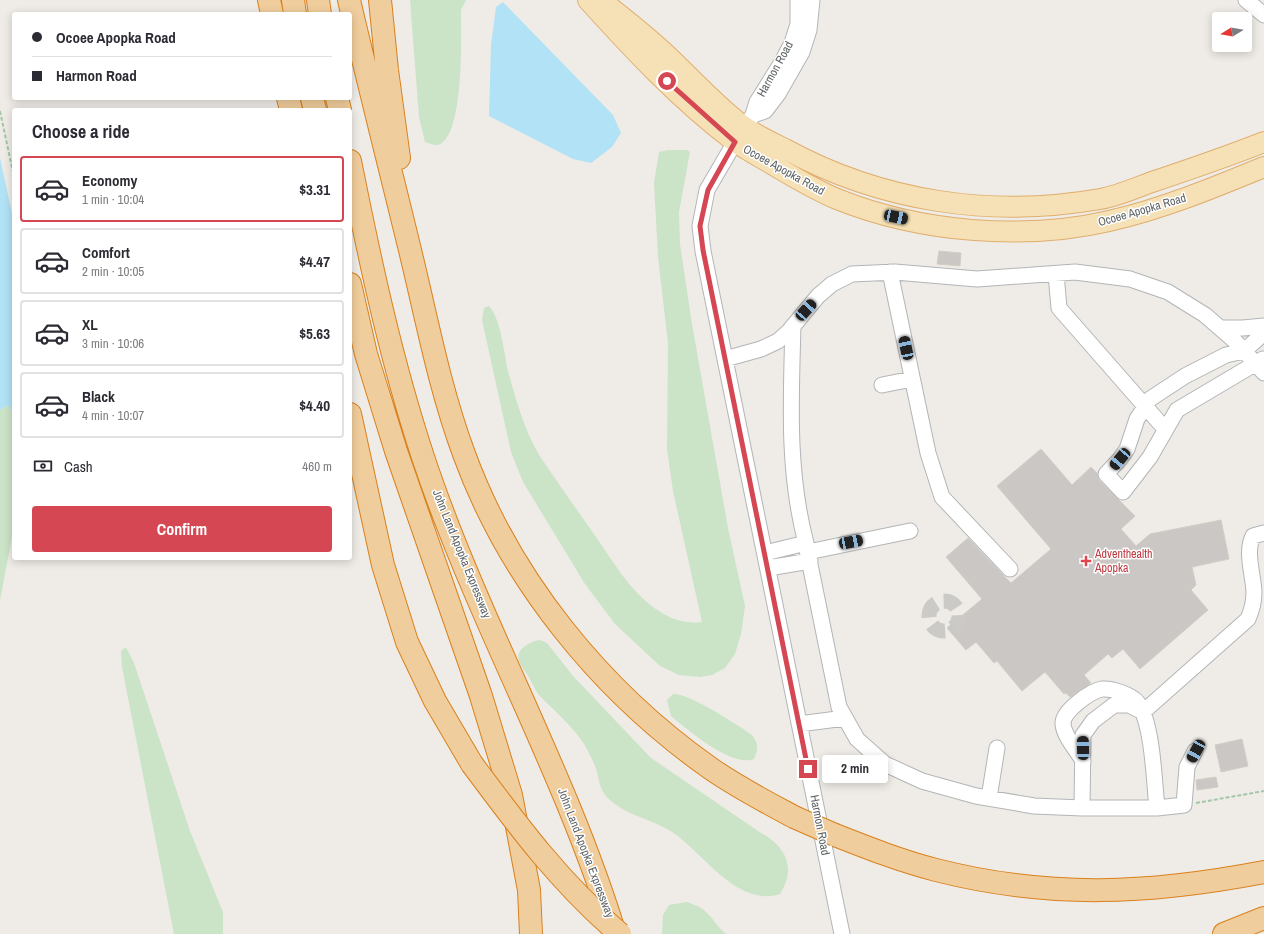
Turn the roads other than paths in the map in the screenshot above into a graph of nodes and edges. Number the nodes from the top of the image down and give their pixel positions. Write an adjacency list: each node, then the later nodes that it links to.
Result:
1 (269, 0): 11 (highway)
2 (293, 0): 12 (highway)
3 (318, 0): 13 (highway)
4 (349, 0): 15 (highway)
5 (380, 0): 21 (highway)
6 (588, 0): 17 (main road, Ocoee Apopka Road)
7 (602, 0): 17 (main road, Ocoee Apopka Road)
8 (798, 0): 17 (street, Harmon Road)
9 (812, 0): 17 (street, Harmon Road)
10 (1246, 0): 16 (street)
11 (272, 12)
12 (295, 12)
13 (320, 12)
14 (352, 12): 21 (highway)
15 (352, 12)
16 (1264, 15)
17 (744, 128): 18 (main road, Ocoee Apopka Road); 19 (main road, Ocoee Apopka Road); 30 (street, Harmon Road)
18 (1263, 144)
19 (1264, 167)
20 (352, 171): 55 (highway, John Land Apopka Expressway)
21 (410, 249): 52 (highway, bridge)
22 (890, 272): 23 (street); 25 (street); 32 (street)
23 (1056, 274): 27 (street); 34 (street)
24 (352, 293): 54 (highway, John Land Apopka Expressway)
25 (793, 326): 30 (street); 39 (street)
26 (1264, 326): 27 (street)
27 (1220, 328): 29 (street)
28 (1264, 333): 29 (street)
29 (1244, 351): 31 (street); 34 (street)
30 (725, 359): 40 (street, Harmon Road)
31 (1261, 365): 36 (street)
32 (912, 379): 33 (street); 42 (street)
33 (882, 385)
34 (1144, 406): 36 (street); 36 (street)
35 (352, 423): 56 (highway, bridge)
36 (1165, 430)
37 (910, 531): 39 (street)
38 (1264, 533): 43 (street)
39 (807, 549): 40 (street); 41 (street); 44 (street)
40 (764, 553): 41 (street, Harmon Road)
41 (768, 568): 45 (street, Harmon Road)
42 (1010, 569)
43 (1143, 712): 48 (street); 48 (street); 51 (street)
44 (845, 718): 45 (street); 49 (street)
45 (799, 724): 57 (street, Harmon Road)
46 (997, 748): 49 (street)
47 (1196, 751): 51 (street)
48 (1083, 761): 50 (street)
49 (989, 798): 50 (street)
50 (1082, 808): 51 (street)
51 (1157, 808)
52 (1264, 872)
53 (1264, 918): 58 (highway)
54 (531, 934)
55 (615, 934)
56 (620, 934)
57 (842, 934)
58 (1224, 934)

